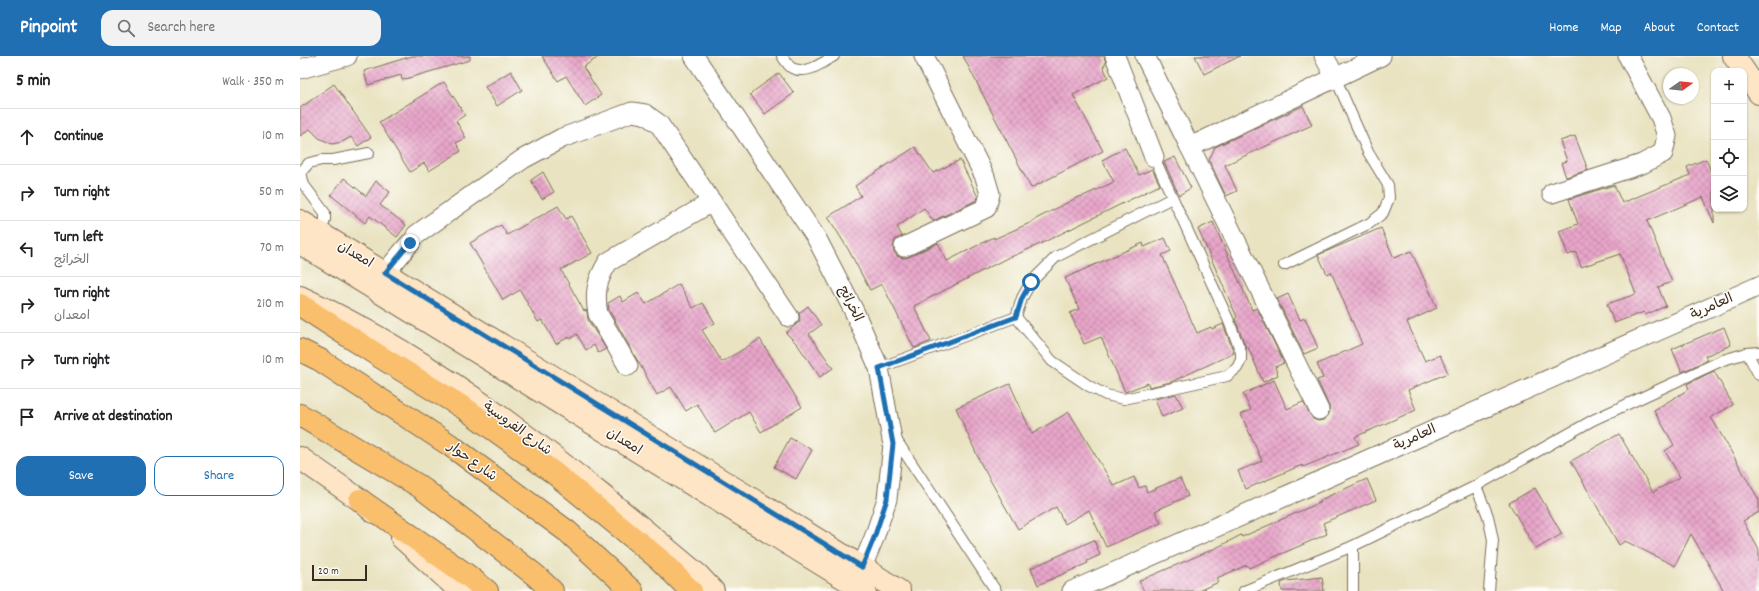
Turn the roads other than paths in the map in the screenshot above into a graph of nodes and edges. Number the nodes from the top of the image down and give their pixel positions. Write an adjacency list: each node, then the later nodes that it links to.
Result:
1 (694, 56): 36 (street, الخرائج)
2 (782, 56): 3 (lane)
3 (834, 56)
4 (924, 56): 24 (street)
5 (1115, 56): 17 (street)
6 (1145, 56): 15 (street)
7 (1324, 56): 13 (street)
8 (1381, 56): 13 (street)
9 (1628, 56): 18 (street)
10 (1734, 56): 14 (street)
11 (336, 58): 12 (street)
12 (300, 69)
13 (1335, 77): 15 (street); 25 (lane)
14 (1759, 92)
15 (1190, 147): 38 (street)
16 (369, 154): 22 (lane)
17 (1154, 157): 19 (lane)
18 (1552, 193)
19 (1172, 198): 31 (lane); 31 (lane)
20 (712, 202): 26 (street); 30 (street); 35 (street)
21 (300, 221): 22 (street, امعدان)
22 (320, 234): 26 (street, امعدان)
23 (300, 244): 45 (street, امعدان)
24 (904, 247)
25 (1284, 265)
26 (385, 273): 45 (street, امعدان)
27 (1759, 286): 54 (street, العامرية)
28 (300, 297): 51 (street, شارع الفروسية)
29 (300, 305): 50 (highway)
30 (789, 317)
31 (1016, 317): 36 (lane)
32 (300, 350): 49 (highway, شارع حوار)
33 (1759, 352): 34 (lane)
34 (1747, 353): 37 (lane); 42 (lane)
35 (628, 366)
36 (879, 368): 40 (street, الخرائج)
37 (1759, 375)
38 (1319, 410)
39 (300, 415): 48 (highway)
40 (890, 431): 45 (street, الخرائج); 53 (lane)
41 (300, 458): 43 (street)
42 (1476, 486): 44 (lane); 57 (lane)
43 (360, 500): 46 (street); 47 (highway)
44 (1353, 546): 55 (lane); 56 (lane)
45 (860, 580): 52 (street, امعدان)
46 (453, 586)
47 (487, 591)
48 (552, 591)
49 (632, 591)
50 (691, 591)
51 (713, 591)
52 (899, 591)
53 (996, 591)
54 (1072, 591)
55 (1244, 591)
56 (1353, 591)
57 (1489, 591)

